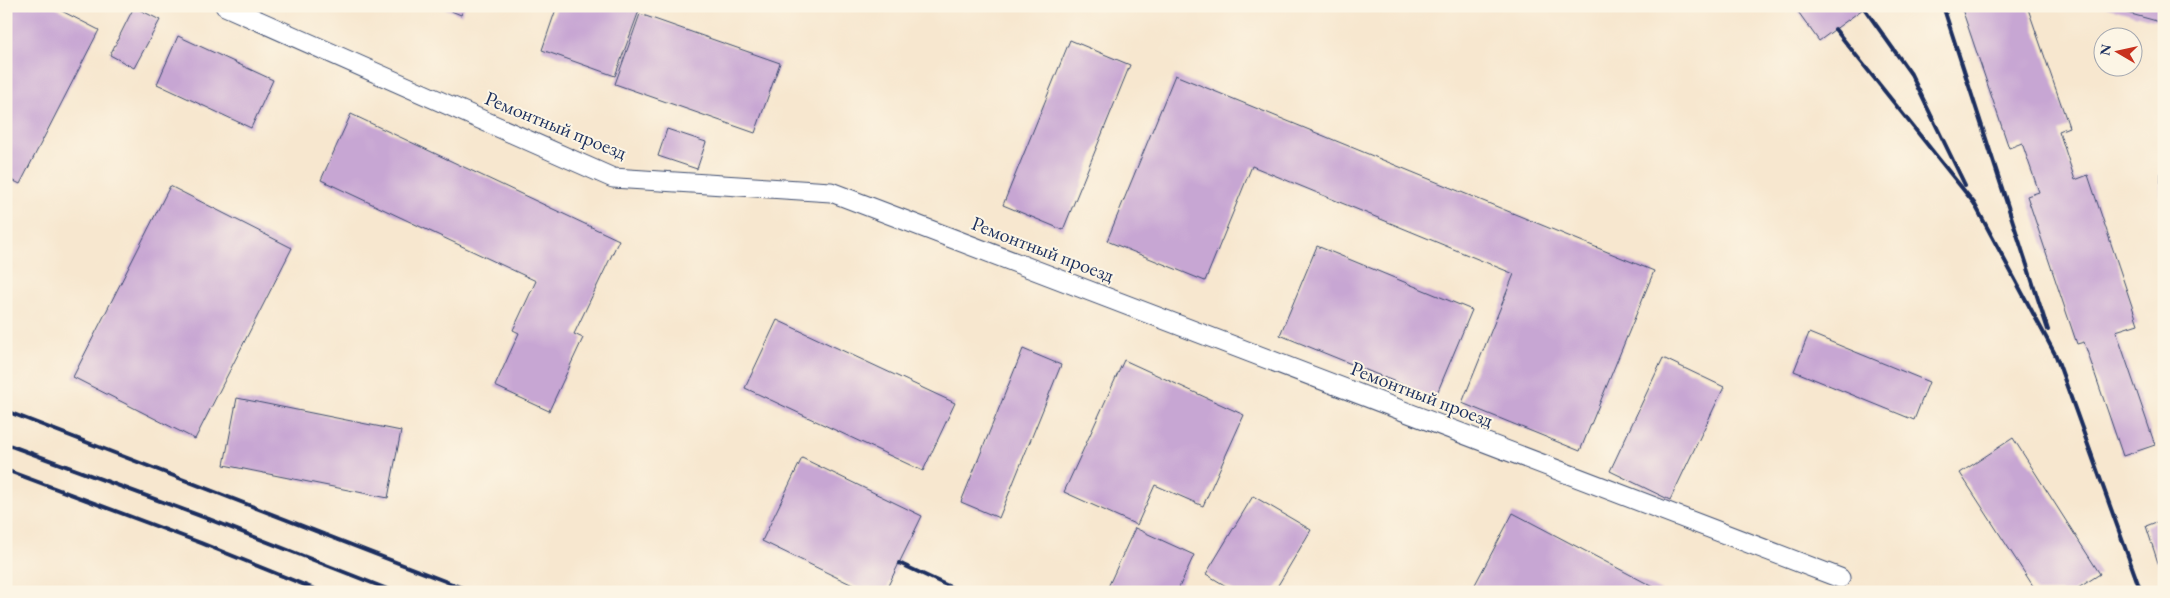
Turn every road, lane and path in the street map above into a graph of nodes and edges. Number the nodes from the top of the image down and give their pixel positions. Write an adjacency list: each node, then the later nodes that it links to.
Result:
1 (225, 6): 2 (lane, Ремонтный проезд)
2 (1840, 578)

